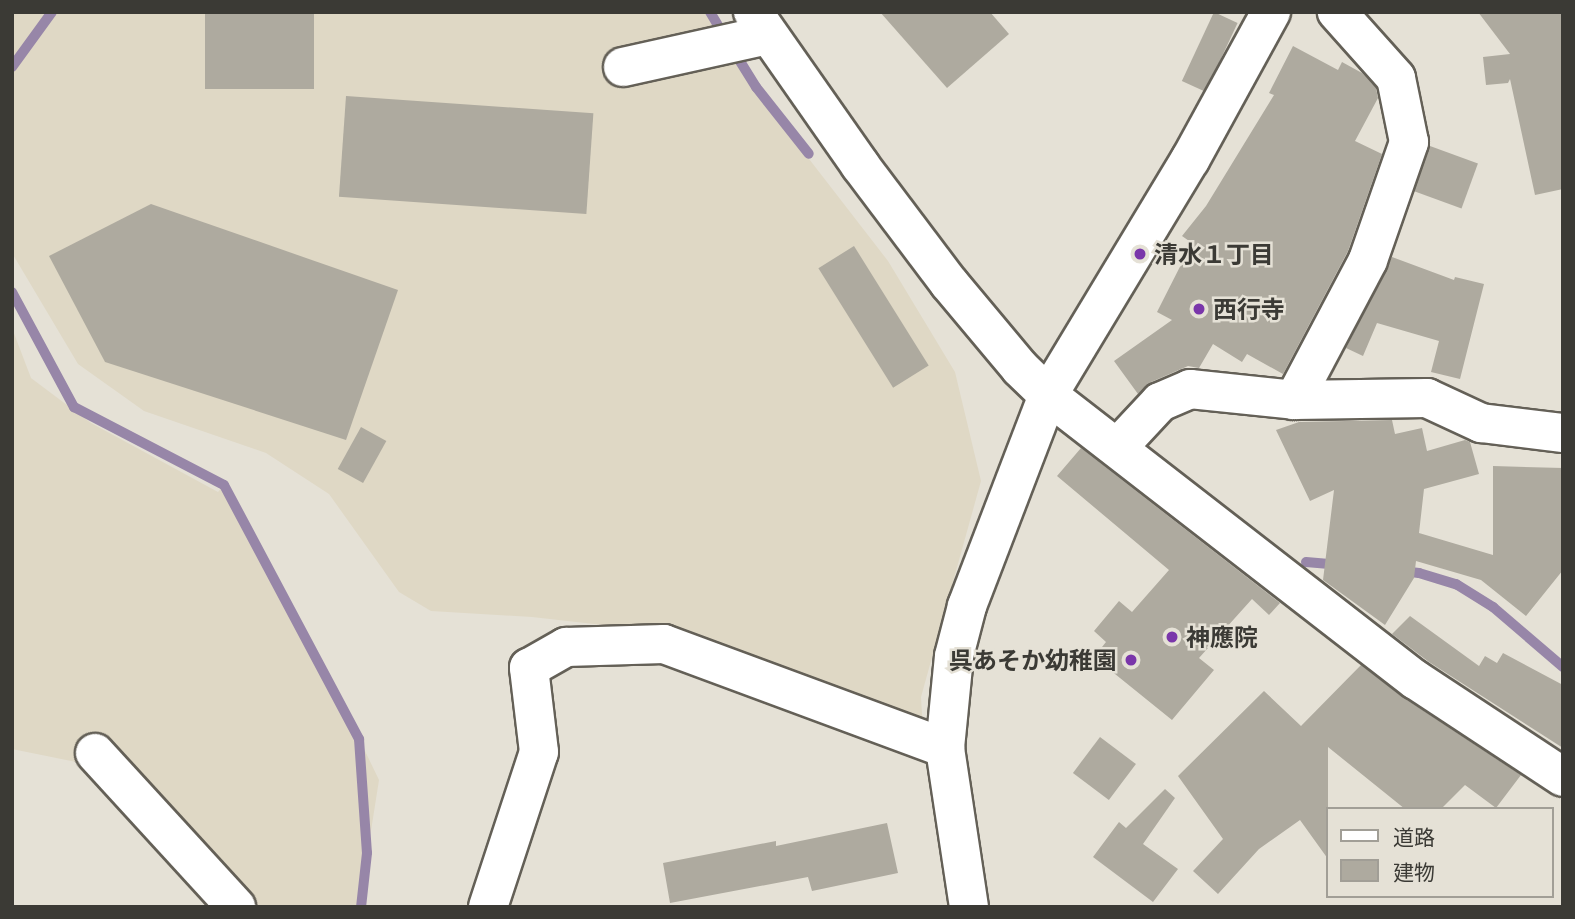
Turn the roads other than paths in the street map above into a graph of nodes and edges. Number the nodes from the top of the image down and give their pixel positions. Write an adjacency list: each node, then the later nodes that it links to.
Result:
1 (1271, 12): 5 (street)
2 (1337, 12): 6 (street)
3 (760, 24): 4 (street); 5 (street)
4 (623, 67)
5 (1048, 395): 8 (street); 9 (street)
6 (1294, 400): 7 (street); 8 (street)
7 (1563, 433)
8 (1119, 446): 11 (street)
9 (946, 748): 13 (street); 14 (street)
10 (95, 753): 12 (street)
11 (1563, 777)
12 (236, 907)
13 (488, 907)
14 (969, 907)

